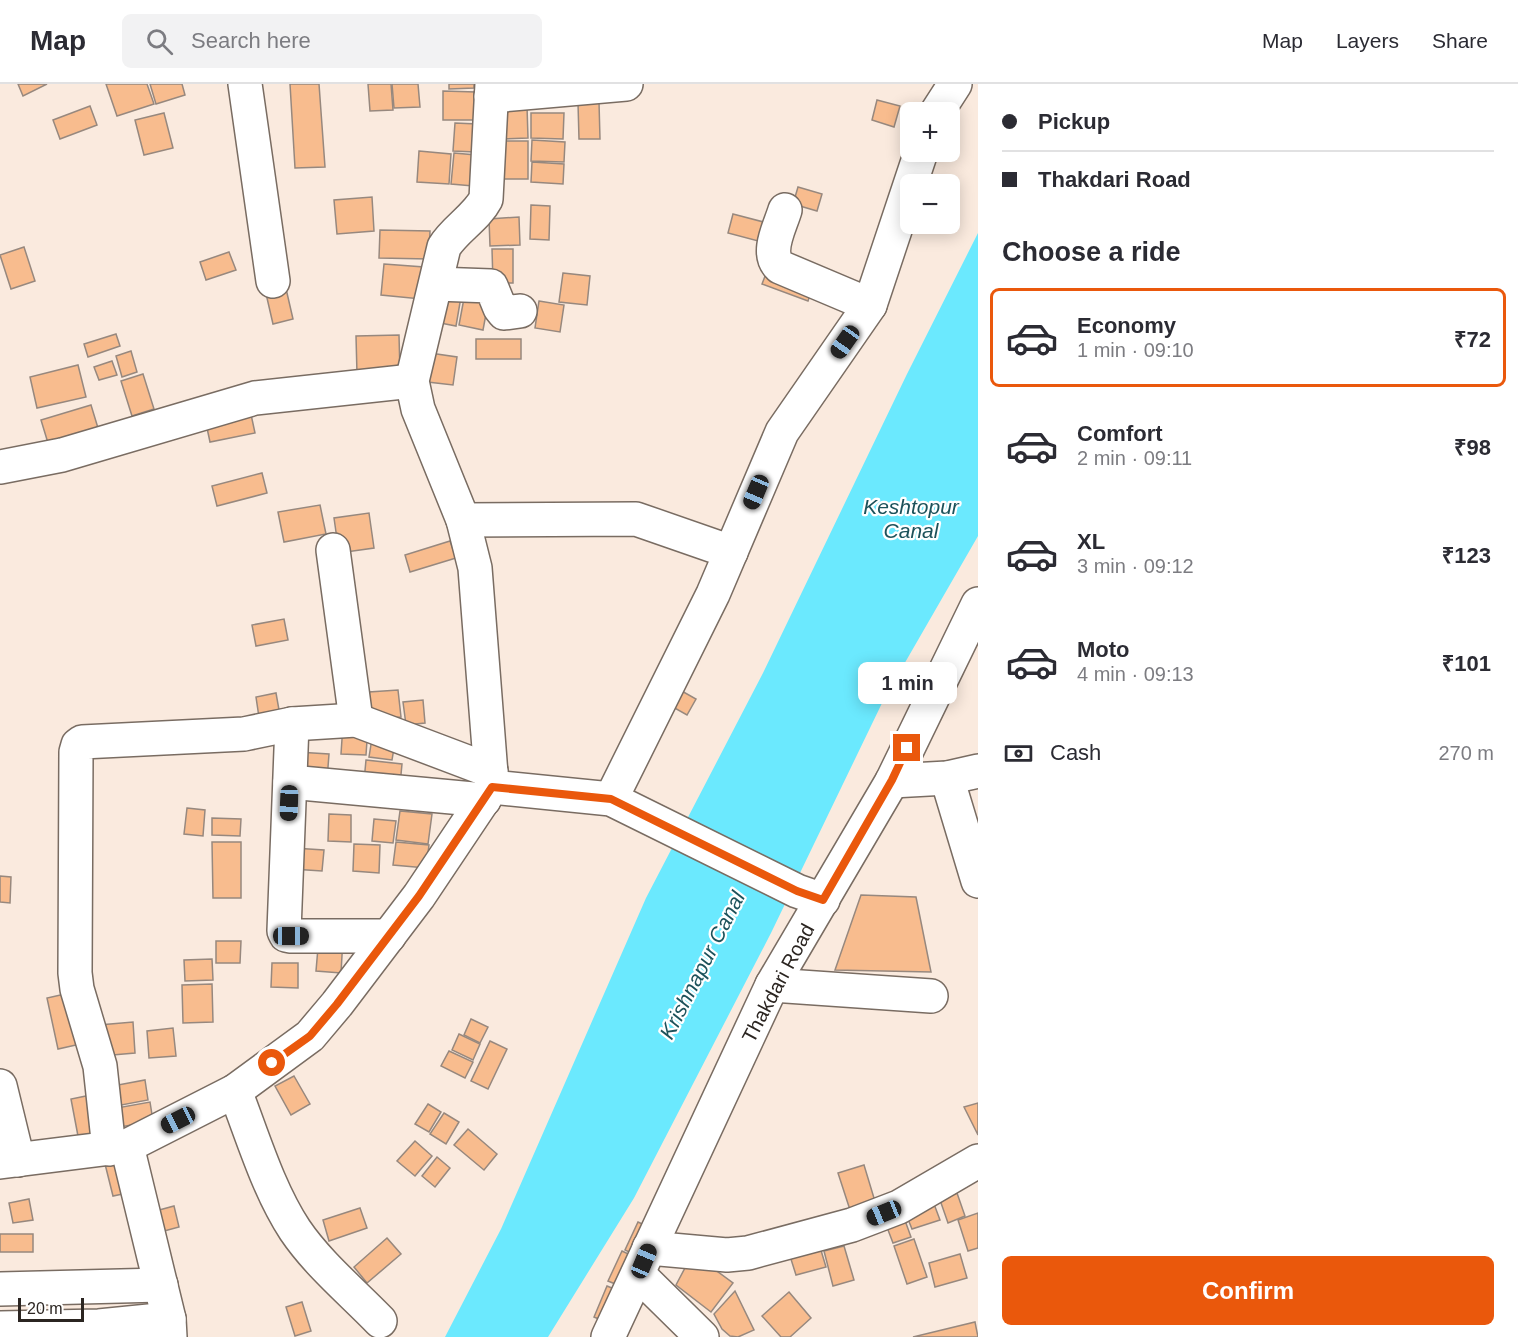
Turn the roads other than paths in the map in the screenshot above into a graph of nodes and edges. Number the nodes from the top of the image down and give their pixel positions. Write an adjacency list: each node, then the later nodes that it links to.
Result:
1 (245, 84): 8 (street)
2 (626, 84): 4 (street)
3 (955, 84): 5 (street)
4 (492, 90): 9 (street)
5 (943, 102)
6 (918, 162): 10 (street)
7 (785, 210): 10 (street)
8 (273, 281)
9 (436, 284): 11 (street); 12 (street)
10 (870, 305): 16 (street)
11 (520, 311)
12 (412, 381): 13 (street); 14 (street)
13 (0, 467)
14 (463, 520): 16 (street); 23 (street)
15 (333, 550): 18 (street)
16 (731, 552): 24 (street)
17 (978, 604): 21 (street, Thakdari Road)
18 (356, 720): 19 (street); 23 (street)
19 (292, 724): 22 (street); 32 (street)
20 (963, 775): 21 (street); 25 (street)
21 (892, 780): 26 (street, Thakdari Road)
22 (290, 782): 23 (street); 27 (street)
23 (489, 786): 24 (street); 27 (street)
24 (611, 799): 26 (street)
25 (978, 881)
26 (810, 896): 28 (street, Thakdari Road)
27 (389, 936): 31 (street)
28 (772, 985): 29 (street); 35 (street, Thakdari Road)
29 (931, 996)
30 (0, 1086): 33 (street)
31 (235, 1091): 32 (street); 38 (street)
32 (118, 1148): 33 (street); 36 (street)
33 (9, 1161)
34 (978, 1161): 35 (street)
35 (644, 1261): 41 (street, Thakdari Road); 42 (street)
36 (161, 1285): 37 (street); 40 (street)
37 (0, 1289)
38 (380, 1321)
39 (0, 1328): 40 (street)
40 (169, 1328)
41 (608, 1337)
42 (702, 1337)

